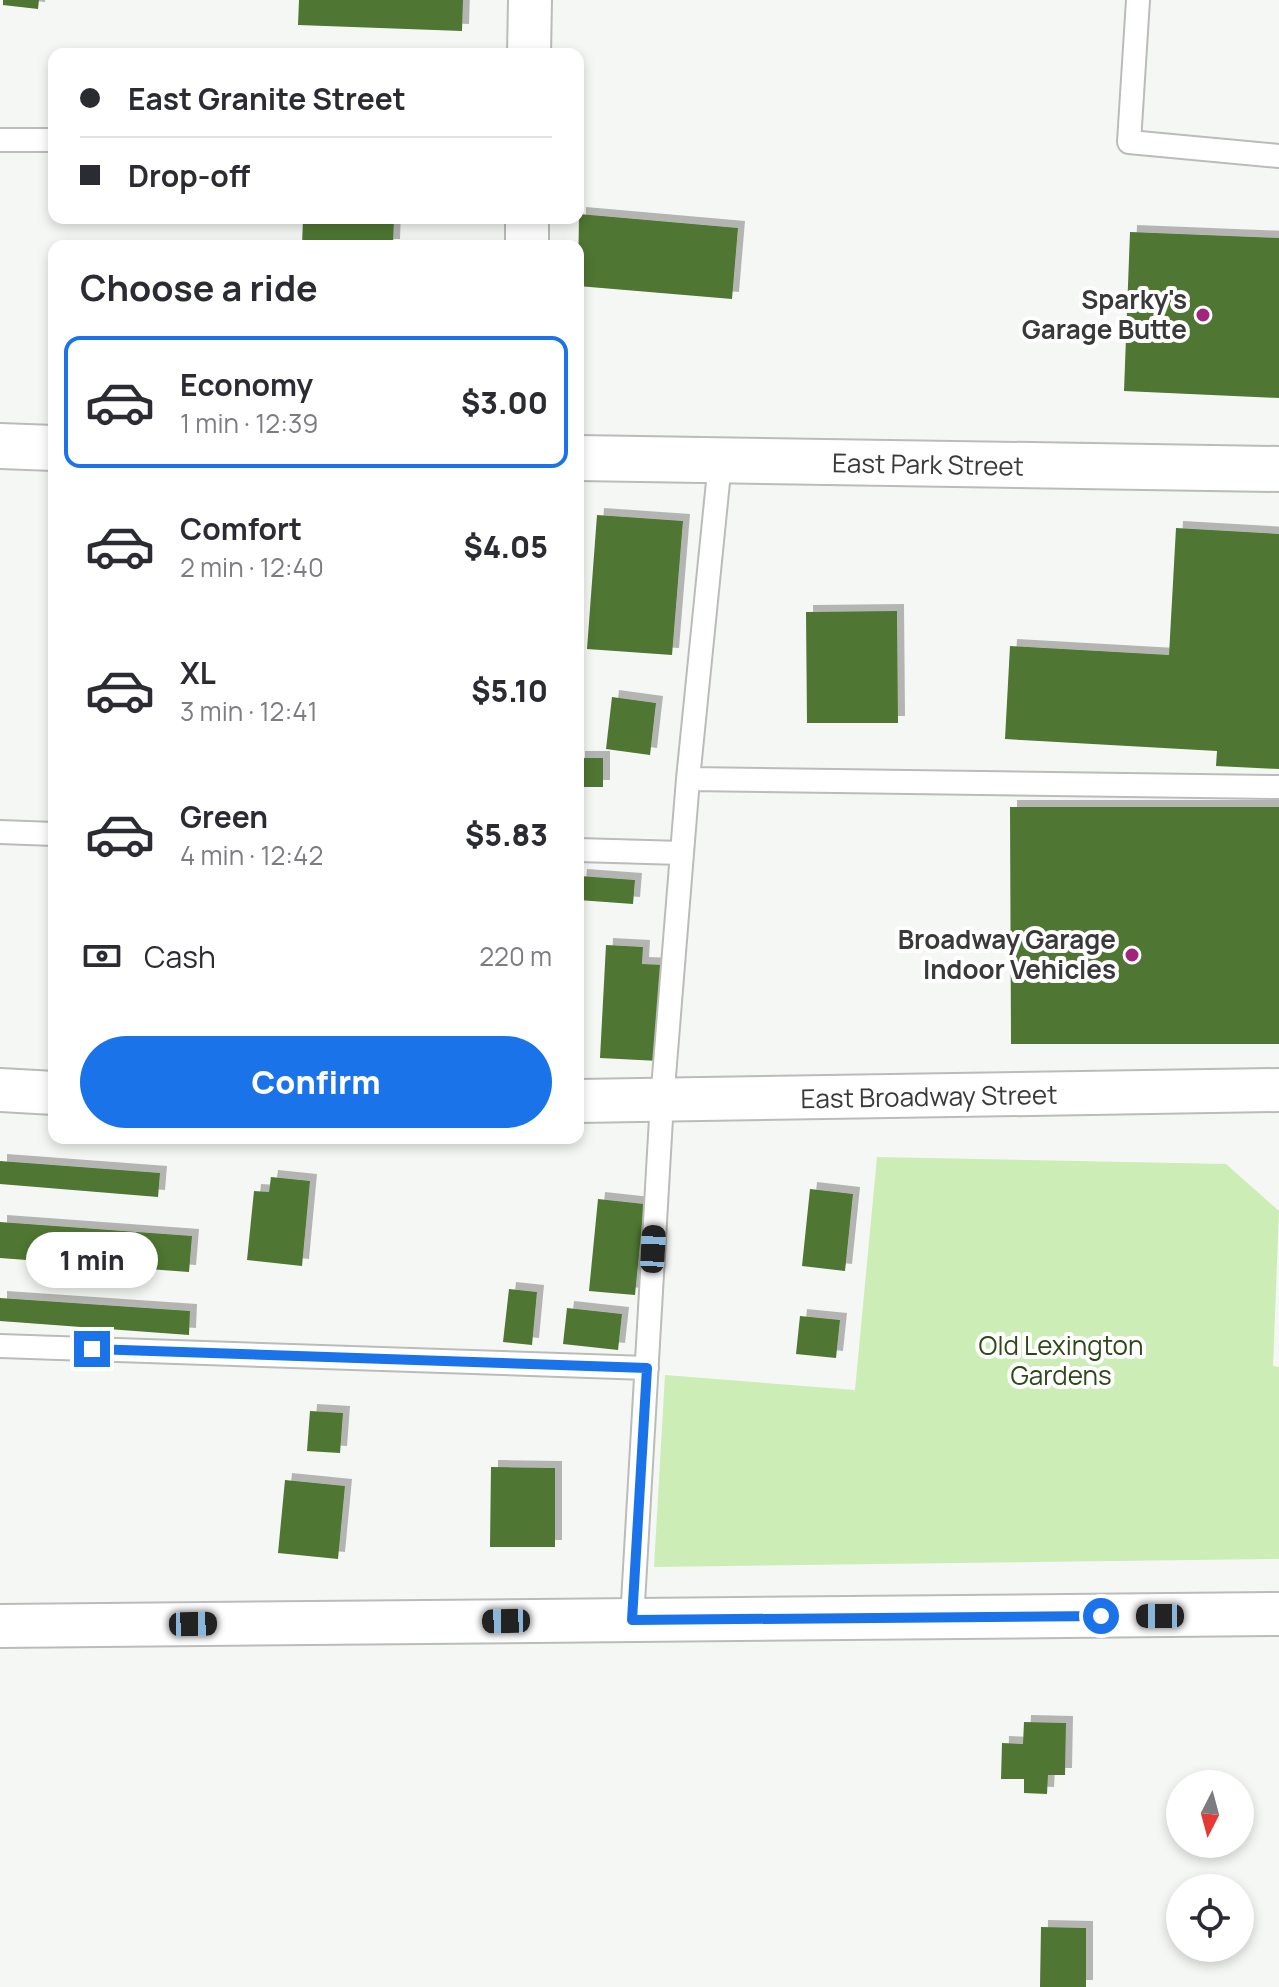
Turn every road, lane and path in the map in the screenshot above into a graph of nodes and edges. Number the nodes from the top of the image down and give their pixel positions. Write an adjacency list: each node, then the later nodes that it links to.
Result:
1 (530, 0): 3 (street)
2 (1138, 0): 6 (lane)
3 (529, 48)
4 (0, 140): 5 (lane)
5 (48, 140)
6 (1279, 156)
7 (0, 446): 8 (main road)
8 (48, 448)
9 (584, 458): 10 (main road, East Park Street)
10 (720, 462): 11 (main road, East Park Street); 12 (lane)
11 (1279, 469)
12 (688, 779): 13 (lane); 17 (lane)
13 (1279, 787)
14 (0, 832): 15 (lane)
15 (48, 834)
16 (584, 850): 17 (lane)
17 (682, 853): 22 (lane)
18 (0, 1090): 20 (street)
19 (1279, 1090): 22 (street, East Broadway Street)
20 (48, 1093)
21 (584, 1101): 22 (street, East Broadway Street)
22 (662, 1101): 24 (lane)
23 (0, 1346): 24 (lane)
24 (647, 1368): 26 (lane)
25 (1279, 1614): 26 (street)
26 (632, 1620): 27 (street)
27 (0, 1626)

